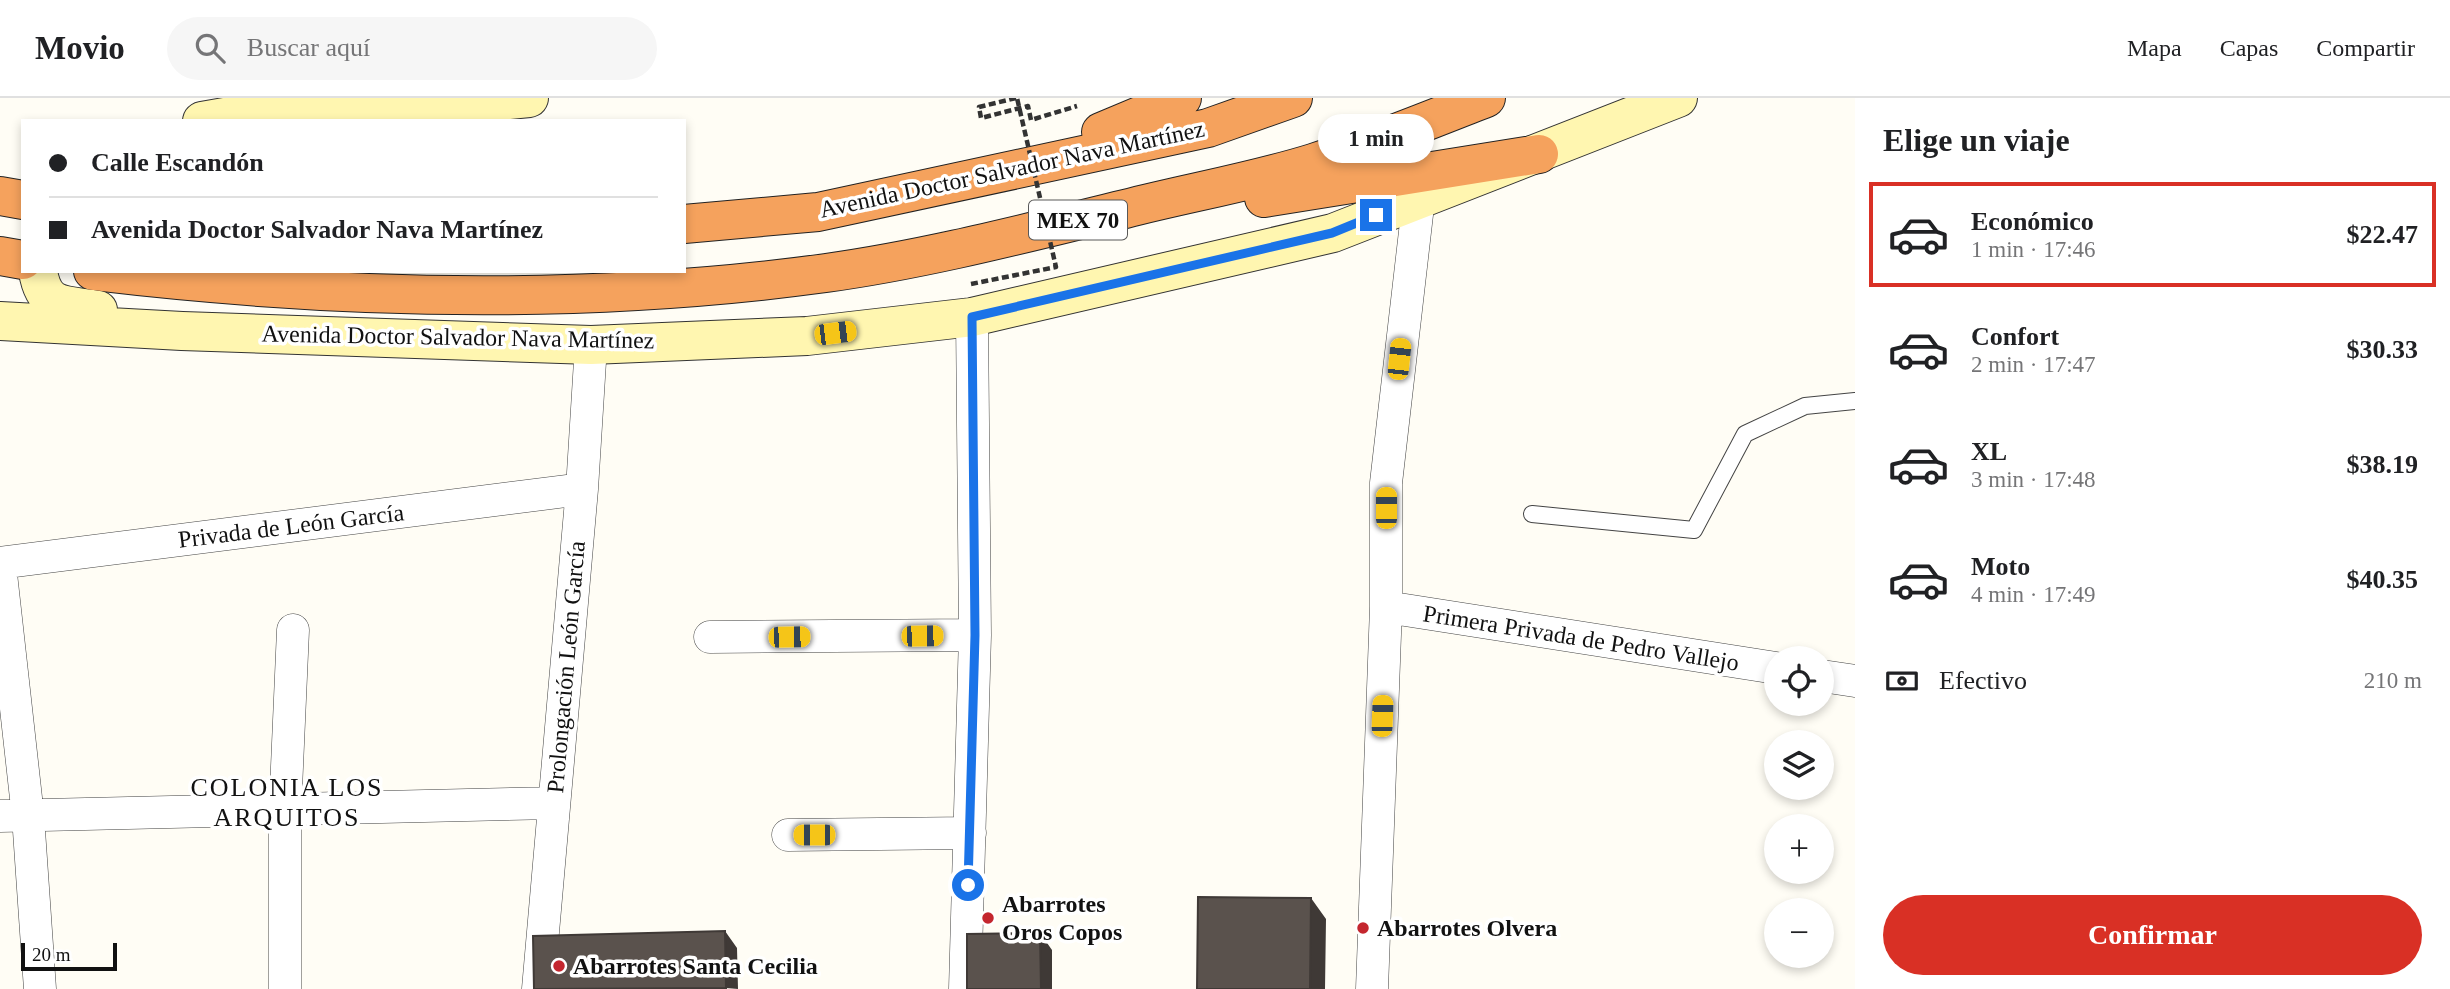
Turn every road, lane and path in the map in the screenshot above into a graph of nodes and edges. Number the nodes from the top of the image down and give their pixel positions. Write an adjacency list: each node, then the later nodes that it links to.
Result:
1 (249, 98): 8 (main road)
2 (528, 98): 8 (main road)
3 (1016, 98): 9 (path); 22 (path, bridge)
4 (1182, 98): 12 (highway)
5 (1293, 98): 12 (highway, Avenida Doctor Salvador Nava Martínez / MEX 70)
6 (1486, 98): 17 (highway, Avenida Doctor Salvador Nava Martínez / MEX 70)
7 (1678, 98): 11 (main road, Avenida Doctor Salvador Nava Martínez)
8 (304, 103): 10 (main road)
9 (1079, 105)
10 (213, 119)
11 (1539, 154): 14 (main road, Avenida Doctor Salvador Nava Martínez); 17 (highway)
12 (984, 177): 16 (highway, Avenida Doctor Salvador Nava Martínez / MEX 70)
13 (0, 196): 15 (highway)
14 (1419, 197): 22 (main road, Avenida Doctor Salvador Nava Martínez); 30 (street)
15 (21, 200)
16 (686, 224)
17 (972, 246): 21 (highway, Avenida Doctor Salvador Nava Martínez / MEX 70)
18 (0, 256): 19 (highway)
19 (21, 260)
20 (38, 273): 24 (main road)
21 (109, 273)
22 (972, 300): 25 (main road, Avenida Doctor Salvador Nava Martínez); 32 (street)
23 (0, 321): 24 (main road, Avenida Doctor Salvador Nava Martínez)
24 (182, 331): 25 (main road, Avenida Doctor Salvador Nava Martínez)
25 (591, 345): 27 (street, Prolongación León García)
26 (1855, 401): 28 (lane)
27 (582, 489): 29 (street, Privada de León García); 37 (street, Prolongación León García)
28 (1532, 514)
29 (0, 564): 39 (street)
30 (1386, 607): 34 (street, Primera Privada de Pedro Vallejo); 46 (street)
31 (293, 631): 38 (street)
32 (975, 635): 33 (street); 40 (street)
33 (710, 637)
34 (1764, 666)
35 (1834, 678): 36 (street)
36 (1855, 681)
37 (554, 803): 38 (street); 44 (street, Prolongación León García)
38 (285, 812): 39 (street); 43 (street)
39 (14, 816): 42 (street)
40 (970, 833): 41 (street); 45 (street)
41 (788, 835)
42 (40, 989)
43 (285, 989)
44 (538, 989)
45 (965, 989)
46 (1372, 989)

